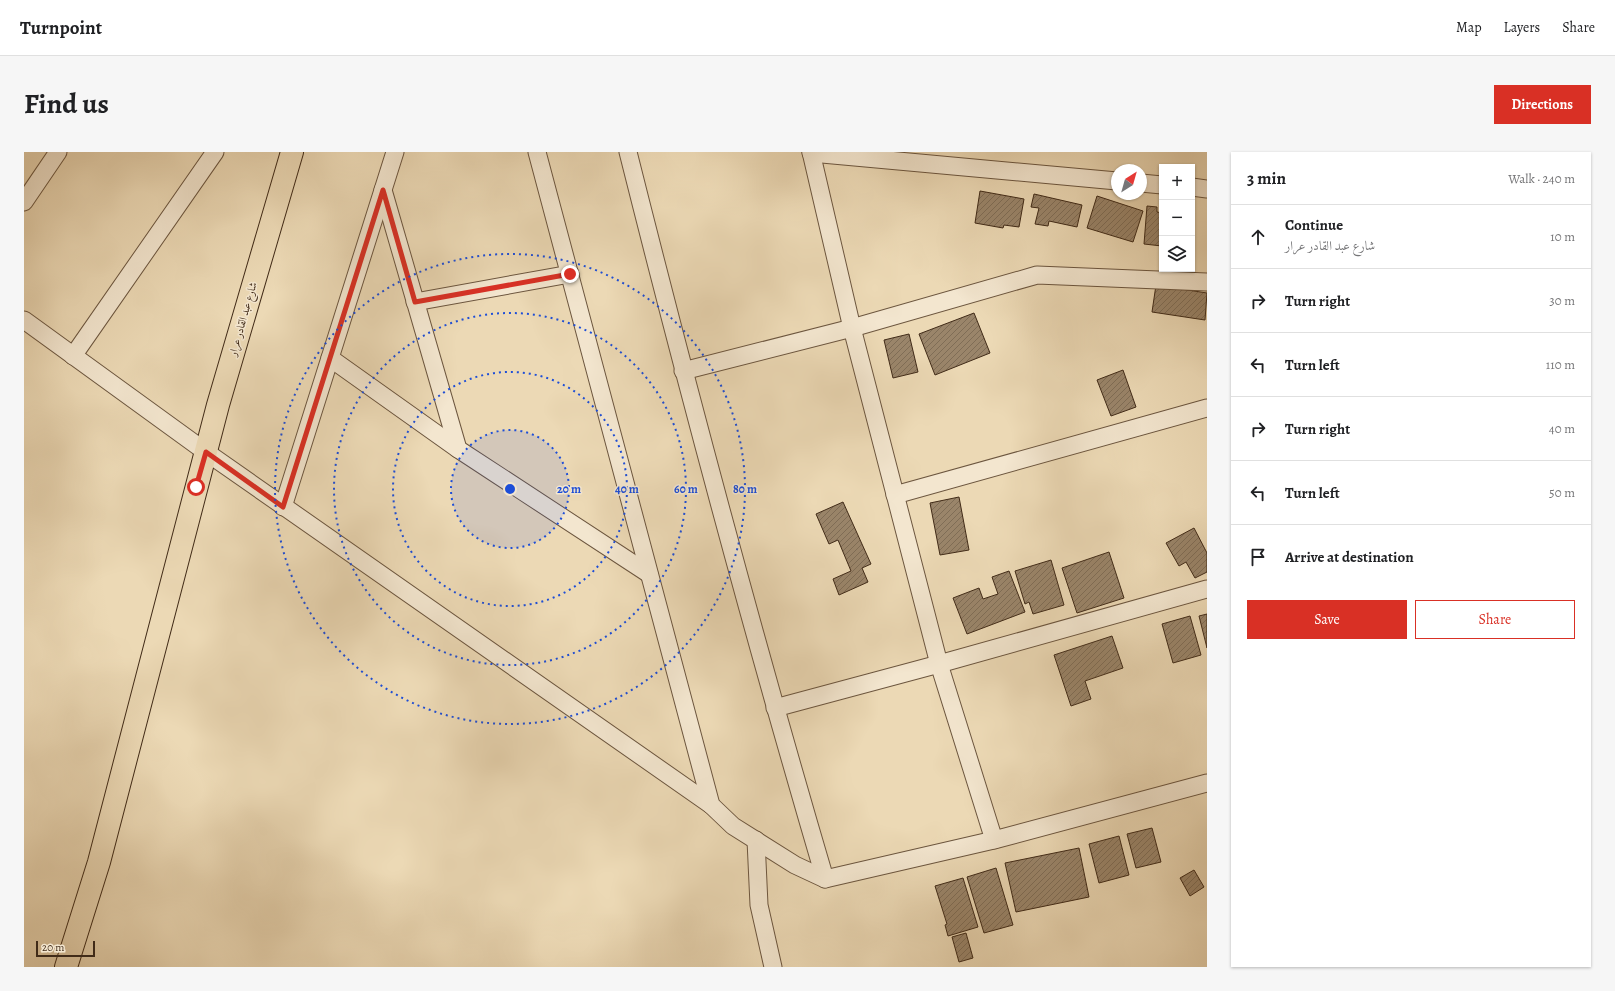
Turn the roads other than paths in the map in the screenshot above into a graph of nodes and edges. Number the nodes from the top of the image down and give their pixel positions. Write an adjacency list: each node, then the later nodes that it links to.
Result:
1 (58, 152): 14 (street)
2 (215, 152): 20 (street)
3 (292, 152): 25 (main road, شارع عبد القادر عرار)
4 (395, 152): 13 (street)
5 (537, 152): 15 (street)
6 (628, 152): 22 (street)
7 (811, 153): 8 (street); 19 (street)
8 (1111, 180)
9 (1147, 184): 10 (street)
10 (1159, 185)
11 (1195, 188): 12 (street)
12 (1207, 189)
13 (383, 190): 17 (street); 21 (street)
14 (24, 202)
15 (570, 274): 17 (street); 28 (street)
16 (1207, 282): 19 (street)
17 (415, 302): 24 (street)
18 (24, 320): 20 (street)
19 (852, 328): 22 (street); 26 (street)
20 (73, 356): 25 (street)
21 (330, 358): 24 (street); 27 (street)
22 (683, 371): 31 (street)
23 (1207, 408): 26 (street)
24 (458, 449): 28 (street)
25 (206, 452): 27 (street); 37 (main road, شارع عبد القادر عرار)
26 (895, 495): 30 (street)
27 (283, 507): 33 (street)
28 (649, 574): 33 (street)
29 (1207, 589): 30 (street)
30 (939, 664): 31 (street); 35 (street)
31 (775, 708): 36 (street)
32 (1207, 782): 35 (street)
33 (711, 805): 34 (street)
34 (756, 840): 36 (street); 38 (street)
35 (994, 840): 36 (street)
36 (824, 879)
37 (66, 967)
38 (773, 967)

